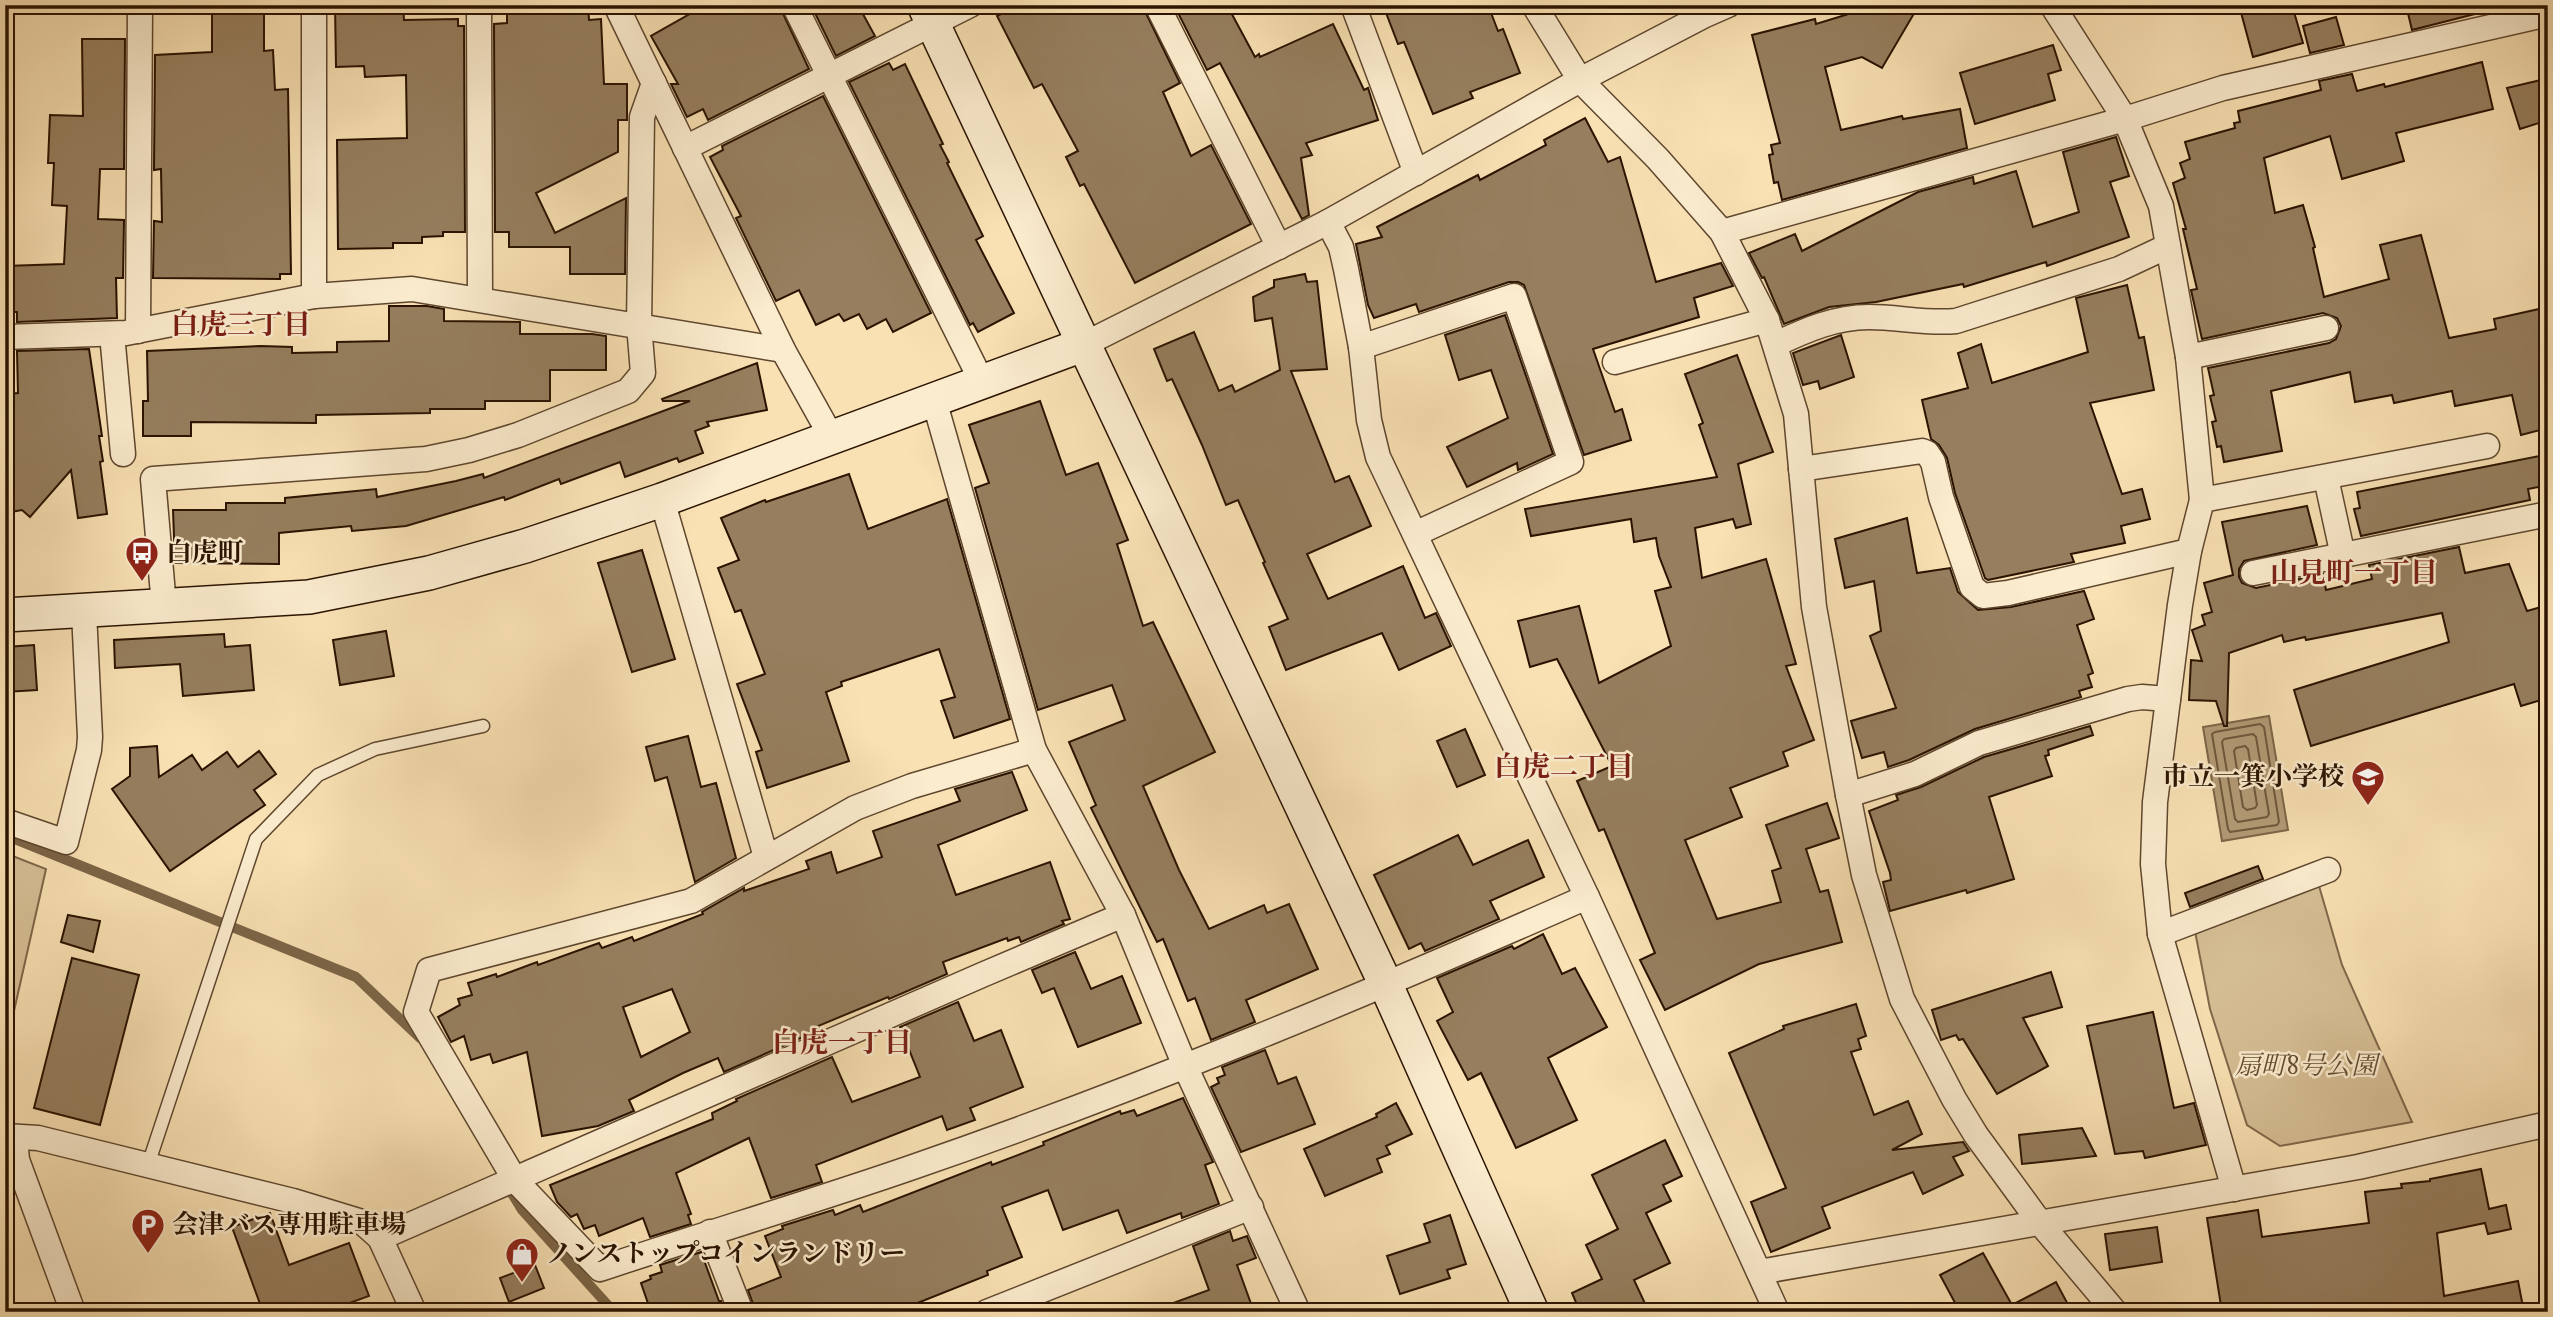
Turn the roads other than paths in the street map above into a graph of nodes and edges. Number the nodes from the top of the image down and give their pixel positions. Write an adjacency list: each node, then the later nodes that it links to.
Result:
1 (140, 5): 30 (street)
2 (314, 5): 25 (street)
3 (479, 5): 26 (street)
4 (616, 5): 17 (street)
5 (794, 5): 15 (street)
6 (970, 5): 12 (street)
7 (1157, 5): 24 (street)
8 (1353, 5): 20 (street)
9 (1534, 5): 16 (street)
10 (1728, 5): 16 (street)
11 (2052, 5): 18 (street)
12 (928, 14): 15 (street); 33 (street)
13 (2548, 14): 14 (street)
14 (2500, 15): 18 (street)
15 (828, 76): 19 (street); 39 (street)
16 (1580, 80): 20 (street); 22 (street)
17 (654, 83): 19 (street); 28 (street)
18 (2125, 119): 22 (street); 23 (street)
19 (685, 148): 36 (street)
20 (1416, 173): 21 (street)
21 (1328, 222): 24 (street); 35 (street)
22 (1722, 232): 27 (street)
23 (2168, 246): 34 (street); 37 (street)
24 (1279, 247): 33 (street)
25 (314, 296): 26 (street); 30 (street)
26 (480, 299): 28 (street)
27 (1767, 320): 34 (street); 38 (street)
28 (639, 325): 36 (street); 53 (street)
29 (2326, 328): 37 (street)
30 (138, 331): 31 (street)
31 (112, 334): 32 (street); 43 (street)
32 (5, 337)
33 (1085, 344): 39 (street); 66 (street)
34 (1776, 344): 44 (street)
35 (1361, 347): 49 (street); 49 (street)
36 (783, 350): 41 (street)
37 (2188, 357): 47 (street)
38 (1615, 362)
39 (982, 382): 40 (street)
40 (934, 400): 41 (street); 58 (street)
41 (832, 438): 46 (street)
42 (2487, 446): 45 (street)
43 (123, 454)
44 (1801, 469): 50 (street); 59 (street)
45 (2326, 478): 47 (street); 51 (street)
46 (663, 500): 53 (street); 61 (street)
47 (2202, 500): 50 (street)
48 (2548, 514): 51 (street)
49 (1415, 534): 63 (street)
50 (2189, 551): 56 (street)
51 (2343, 556): 52 (street)
52 (2253, 573)
53 (164, 606): 54 (street)
54 (84, 612): 55 (street); 60 (street)
55 (5, 615)
56 (2168, 699): 59 (street); 65 (street)
57 (483, 726): 70 (lane)
58 (1034, 750): 61 (street); 64 (street)
59 (1848, 795): 74 (street)
60 (5, 821)
61 (766, 858): 71 (street)
62 (2328, 870): 65 (street)
63 (1587, 897): 66 (street); 77 (street)
64 (1123, 915): 67 (street); 71 (street)
65 (2160, 934): 72 (street)
66 (1386, 985): 67 (street); 83 (street)
67 (1185, 1066): 73 (street); 75 (street)
68 (2548, 1124): 72 (street)
69 (10, 1136): 70 (street); 78 (street)
70 (148, 1166): 76 (street)
71 (515, 1180): 75 (street); 76 (street)
72 (2234, 1189): 74 (street)
73 (1251, 1207): 81 (street); 82 (street)
74 (2041, 1224): 77 (street); 85 (street)
75 (710, 1232): 80 (street)
76 (380, 1238): 79 (street)
77 (1759, 1272): 84 (street)
78 (73, 1312)
79 (414, 1312)
80 (741, 1312)
81 (987, 1312)
82 (1298, 1312)
83 (1532, 1312)
84 (1777, 1312)
85 (2115, 1312)

